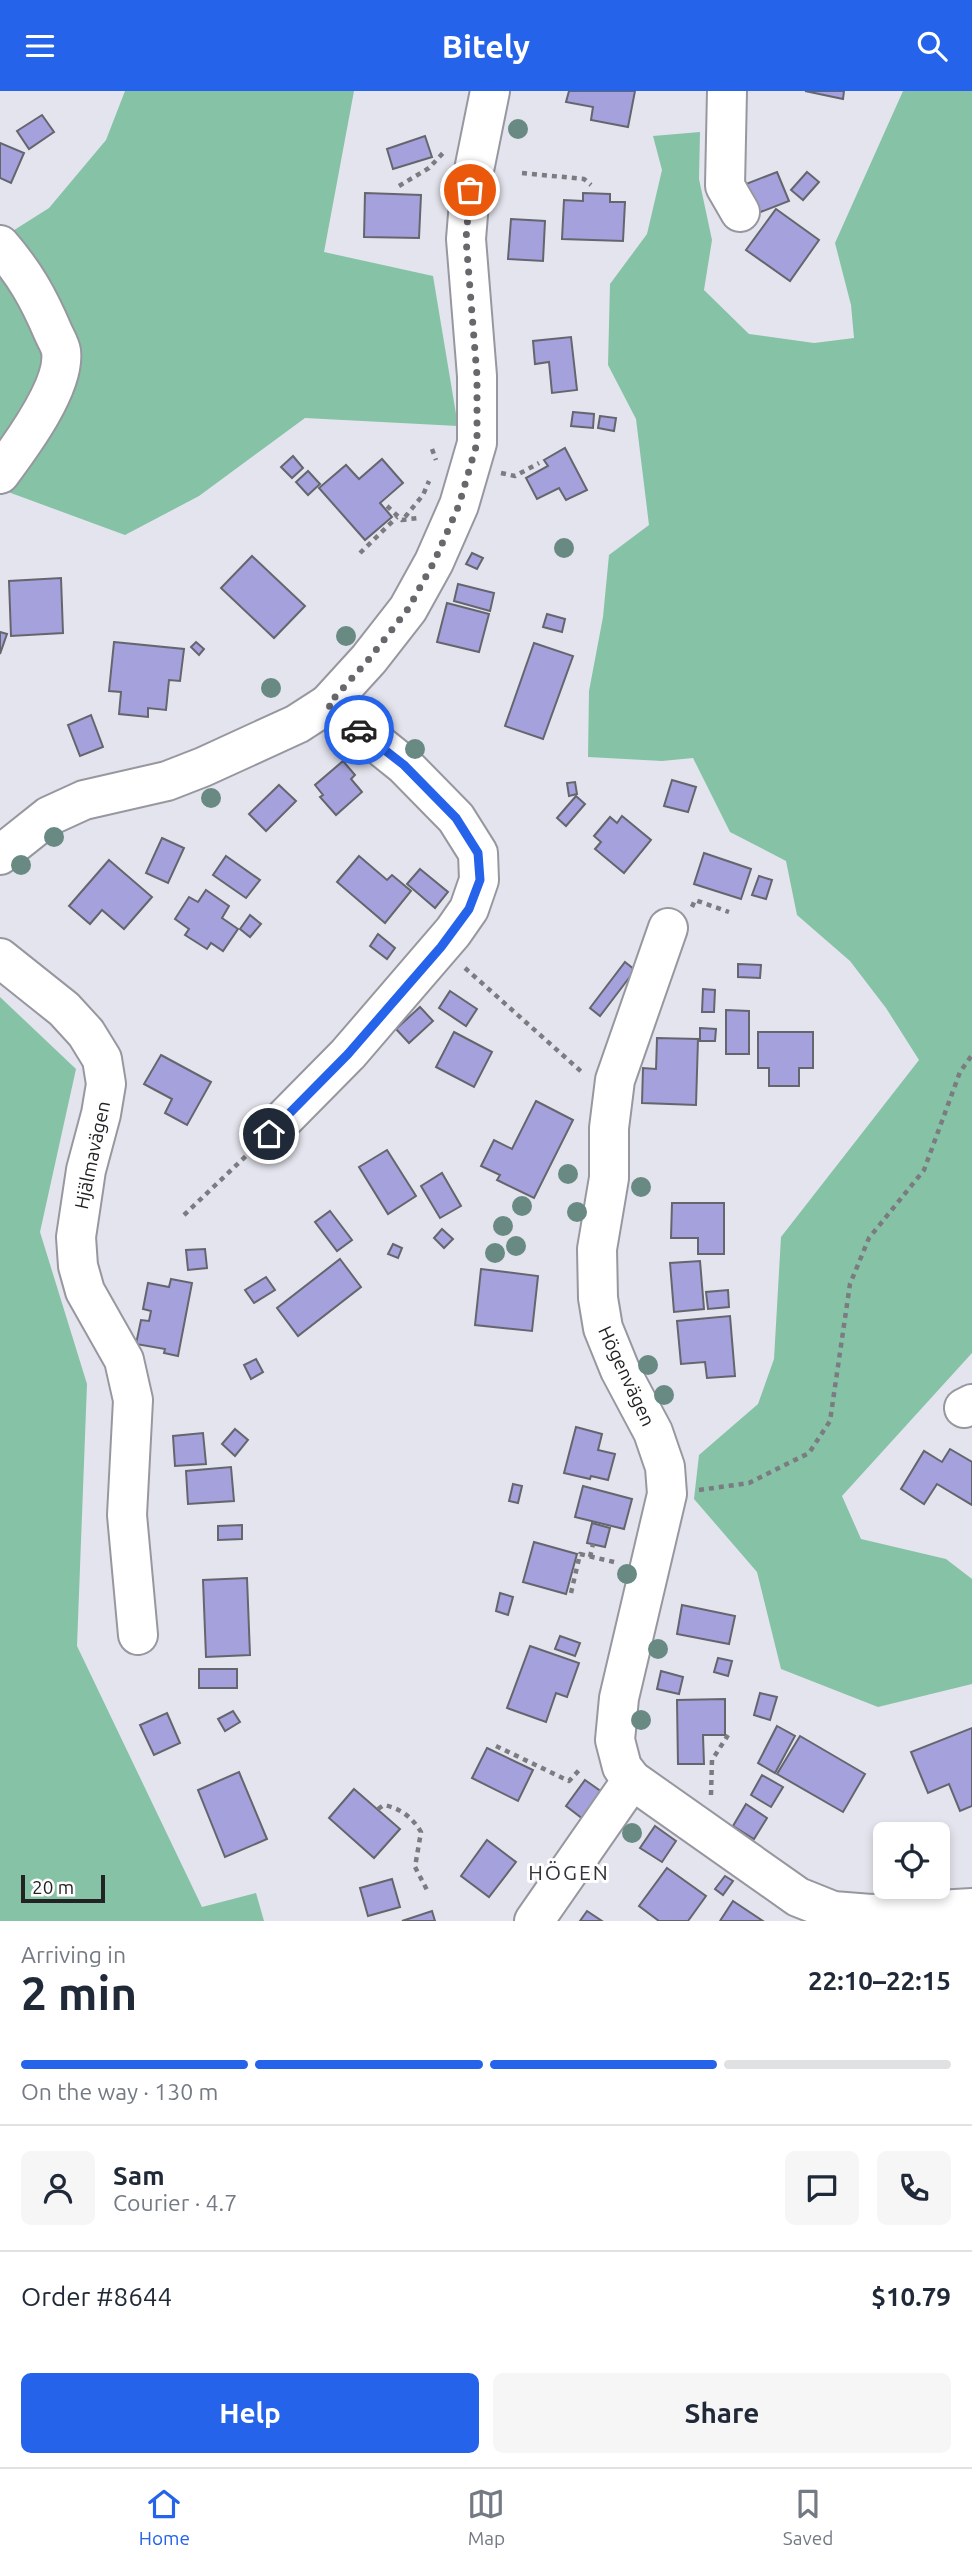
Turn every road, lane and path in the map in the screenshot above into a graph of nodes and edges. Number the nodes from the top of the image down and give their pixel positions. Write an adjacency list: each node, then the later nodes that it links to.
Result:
1 (490, 91): 16 (street)
2 (727, 91): 7 (street)
3 (447, 149): 6 (path)
4 (522, 173): 5 (path)
5 (591, 185)
6 (399, 186)
7 (740, 212)
8 (0, 245): 13 (street)
9 (432, 449): 11 (path)
10 (539, 463): 12 (path)
11 (435, 468)
12 (495, 471)
13 (0, 474)
14 (429, 480): 15 (path)
15 (360, 553)
16 (328, 705): 17 (street); 19 (street)
17 (0, 855)
18 (668, 929): 22 (street, Högenvägen)
19 (441, 947): 22 (path); 23 (street)
20 (0, 958): 30 (street, Hjälmavägen)
21 (972, 1055): 25 (path)
22 (613, 1099): 25 (street, Högenvägen)
23 (269, 1134): 24 (path)
24 (184, 1215)
25 (667, 1494): 28 (street, Högenvägen)
26 (593, 1544): 27 (path)
27 (590, 1557): 28 (path); 29 (path)
28 (649, 1571): 34 (street, Högenvägen)
29 (571, 1593)
30 (138, 1635)
31 (728, 1735): 36 (path)
32 (496, 1746): 33 (path)
33 (581, 1768)
34 (632, 1780): 36 (street); 39 (street)
35 (378, 1809): 37 (path)
36 (696, 1823): 38 (street)
37 (427, 1890)
38 (972, 1908)
39 (534, 1921)

